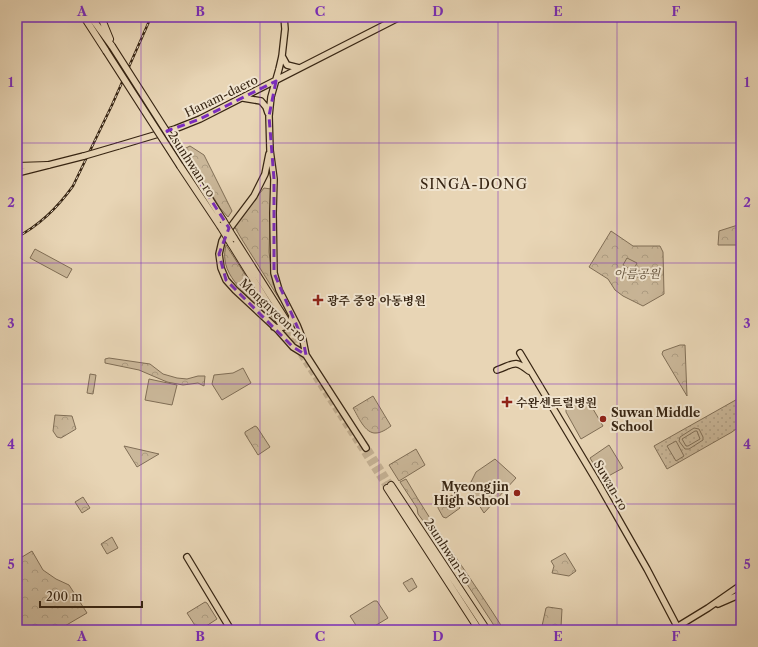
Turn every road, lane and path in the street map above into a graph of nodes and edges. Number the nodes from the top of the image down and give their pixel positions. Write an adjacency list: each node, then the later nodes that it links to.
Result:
1 (84, 17): 6 (highway, 2sunhwan-ro, bridge)
2 (91, 17): 6 (highway, 2sunhwan-ro)
3 (101, 17): 6 (highway)
4 (284, 17): 7 (main road, Mongnyeon-ro)
5 (400, 17): 8 (main road, Hanam-daero)
6 (112, 46)
7 (282, 56): 8 (main road); 9 (main road, Mongnyeon-ro)
8 (300, 68): 9 (main road, Hanam-daero)
9 (276, 81): 10 (main road, Hanam-daero); 11 (main road, Mongnyeon-ro)
10 (242, 98): 11 (main road); 13 (main road, Hanam-daero, bridge)
11 (269, 116): 12 (main road, Mongnyeon-ro)
12 (270, 150): 16 (main road, Mongnyeon-ro); 17 (main road, Mongnyeon-ro)
13 (48, 165): 14 (highway); 15 (main road, Hanam-daero)
14 (17, 166)
15 (17, 173)
16 (292, 316): 17 (main road); 19 (main road, Mongnyeon-ro)
17 (274, 327): 19 (main road, Mongnyeon-ro)
18 (520, 353): 21 (main road, Suwan-ro)
19 (306, 355): 22 (main road, Mongnyeon-ro)
20 (497, 370): 21 (main road)
21 (532, 374): 29 (main road, Suwan-ro)
22 (366, 448)
23 (416, 534): 24 (highway, 2sunhwan-ro); 31 (highway); 32 (highway, 2sunhwan-ro)
24 (425, 536): 33 (highway, 2sunhwan-ro); 34 (highway)
25 (187, 557): 30 (main road)
26 (741, 585): 28 (main road)
27 (741, 594): 28 (main road)
28 (708, 608): 29 (main road)
29 (678, 628): 35 (main road)
30 (231, 630)
31 (474, 630)
32 (479, 630)
33 (487, 630)
34 (492, 630)
35 (672, 630)

